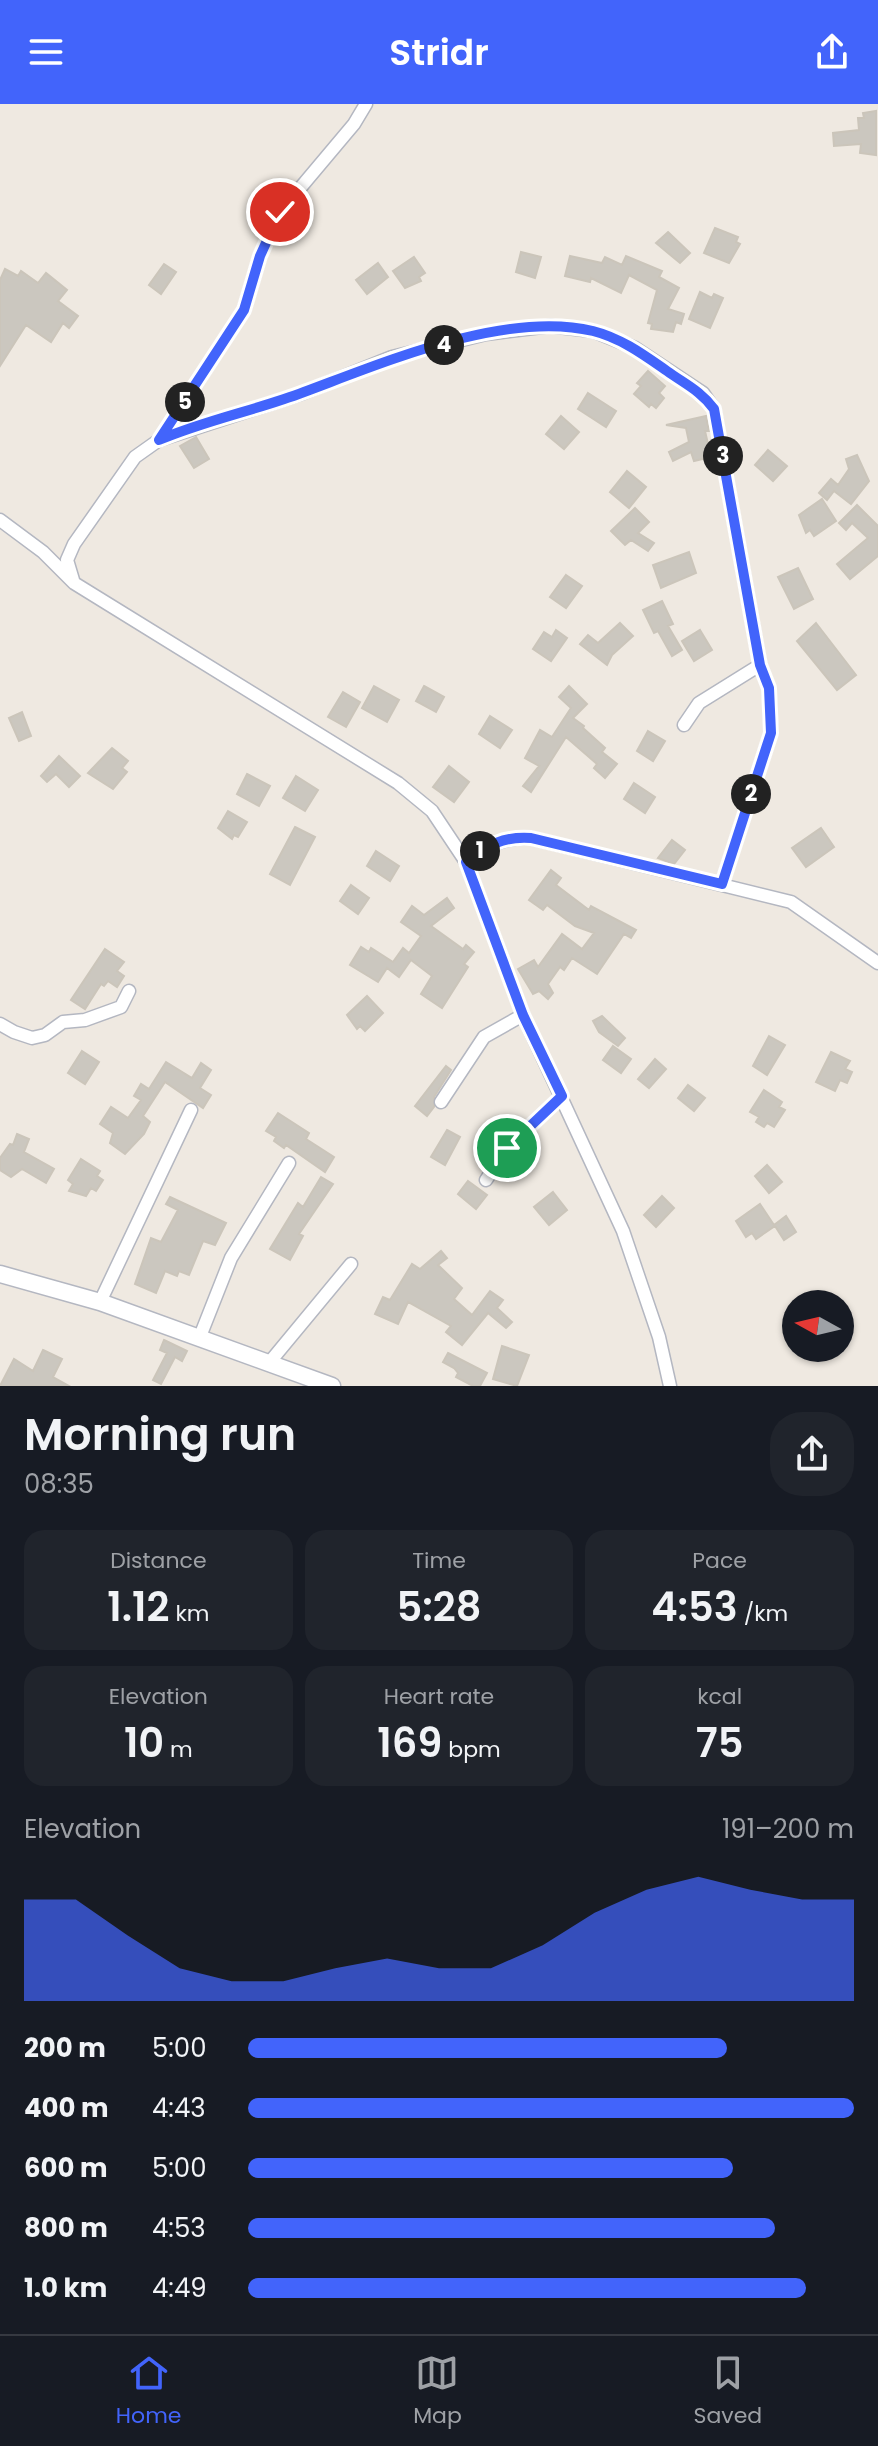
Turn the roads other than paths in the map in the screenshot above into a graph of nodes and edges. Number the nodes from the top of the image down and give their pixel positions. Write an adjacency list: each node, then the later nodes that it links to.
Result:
1 (366, 104): 2 (street)
2 (159, 440): 4 (street); 7 (street)
3 (0, 520): 5 (street)
4 (74, 544): 5 (street); 6 (street)
5 (43, 552): 6 (street)
6 (74, 583): 9 (street)
7 (760, 665): 8 (street); 10 (street)
8 (684, 725)
9 (466, 862): 10 (street); 13 (street)
10 (722, 884): 11 (street)
11 (878, 963)
12 (129, 991): 14 (street)
13 (523, 1015): 15 (street); 16 (street)
14 (0, 1024)
15 (562, 1096): 19 (street); 26 (street)
16 (441, 1102)
17 (191, 1110): 22 (street)
18 (289, 1163): 23 (street)
19 (486, 1180)
20 (351, 1264): 24 (street)
21 (0, 1274): 22 (street)
22 (100, 1302): 23 (street)
23 (199, 1339): 24 (street)
24 (269, 1363): 25 (street)
25 (332, 1386)
26 (670, 1386)

